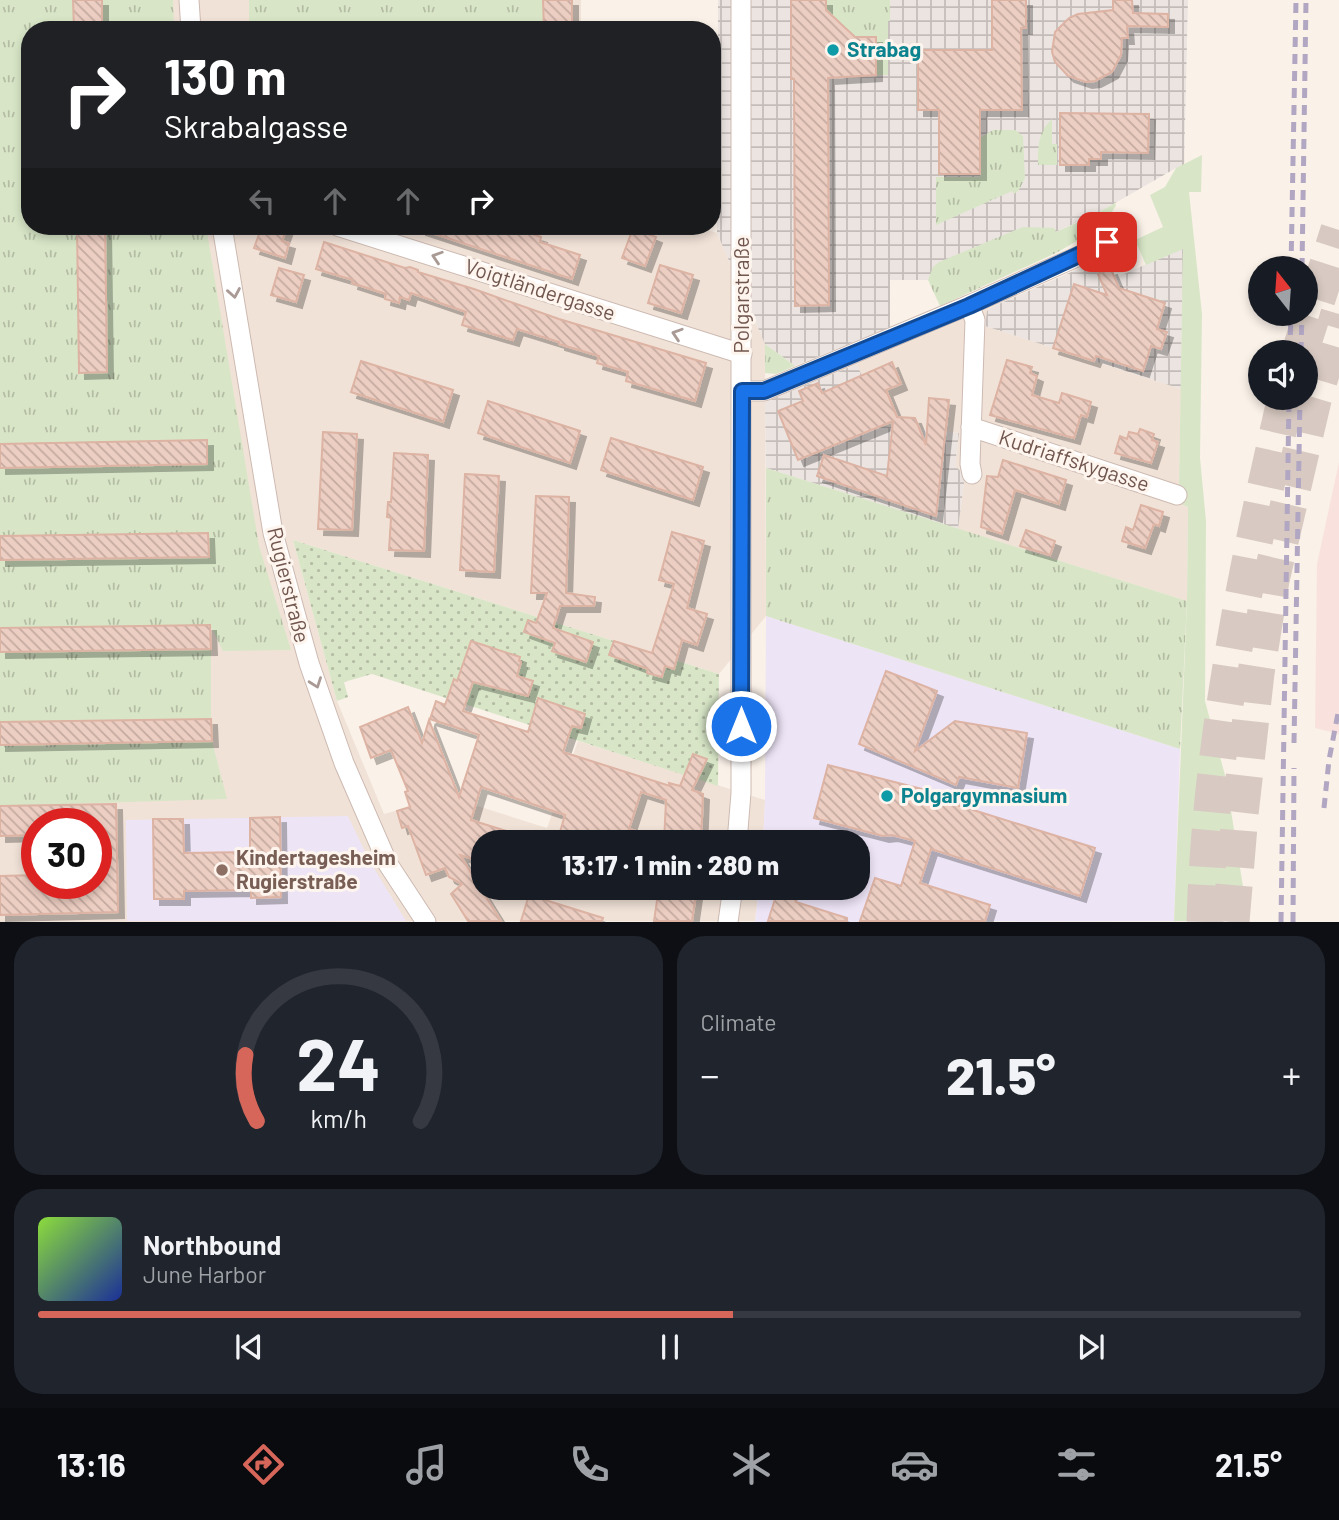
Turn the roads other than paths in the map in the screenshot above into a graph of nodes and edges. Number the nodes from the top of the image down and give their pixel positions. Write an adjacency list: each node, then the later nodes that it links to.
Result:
1 (189, 0): 3 (street)
2 (741, 0): 8 (street, Polgarstraße)
3 (190, 21)
4 (1123, 232): 7 (street)
5 (223, 235): 15 (street, Rugierstraße, one-way to 15)
6 (365, 235): 8 (street, Voigtländergasse, one-way to 6)
7 (969, 306): 9 (street); 10 (street)
8 (742, 354): 9 (street, Polgarstraße)
9 (742, 391): 13 (street, Polgarstraße)
10 (971, 427): 11 (street); 12 (street, Kudriaffskygasse)
11 (972, 474)
12 (1177, 495)
13 (738, 830)
14 (731, 900): 16 (street)
15 (426, 922)
16 (728, 922)

